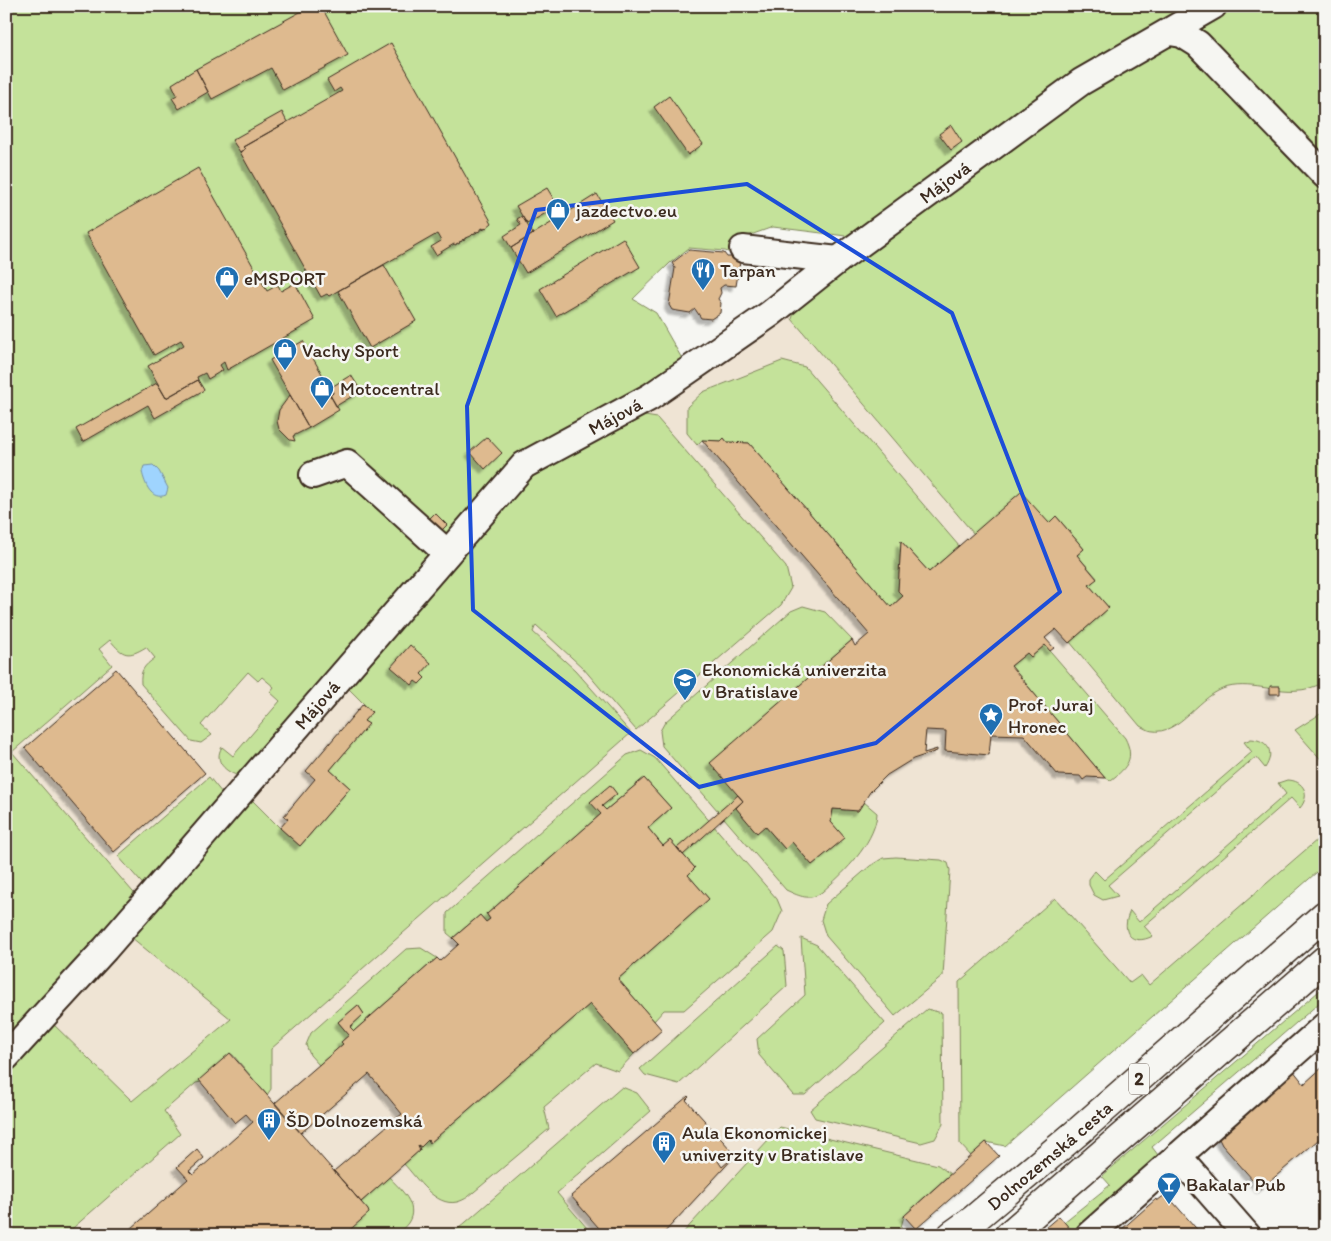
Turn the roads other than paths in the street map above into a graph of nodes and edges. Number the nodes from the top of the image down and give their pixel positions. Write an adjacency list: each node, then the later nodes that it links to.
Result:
1 (1213, 6): 2 (street, Májová)
2 (1170, 32): 3 (street); 5 (street, Májová)
3 (1325, 175)
4 (743, 249): 5 (street)
5 (838, 260): 7 (street, Májová)
6 (313, 475): 7 (street)
7 (447, 553): 11 (street, Májová)
8 (1325, 916): 13 (main road, Dolnozemská cesta / 2)
9 (1325, 960): 14 (main road, Dolnozemská cesta / 2)
10 (1325, 1026): 12 (street)
11 (6, 1057)
12 (1178, 1156): 15 (street); 16 (street)
13 (952, 1235)
14 (1009, 1235)
15 (1089, 1235)
16 (1246, 1235)

